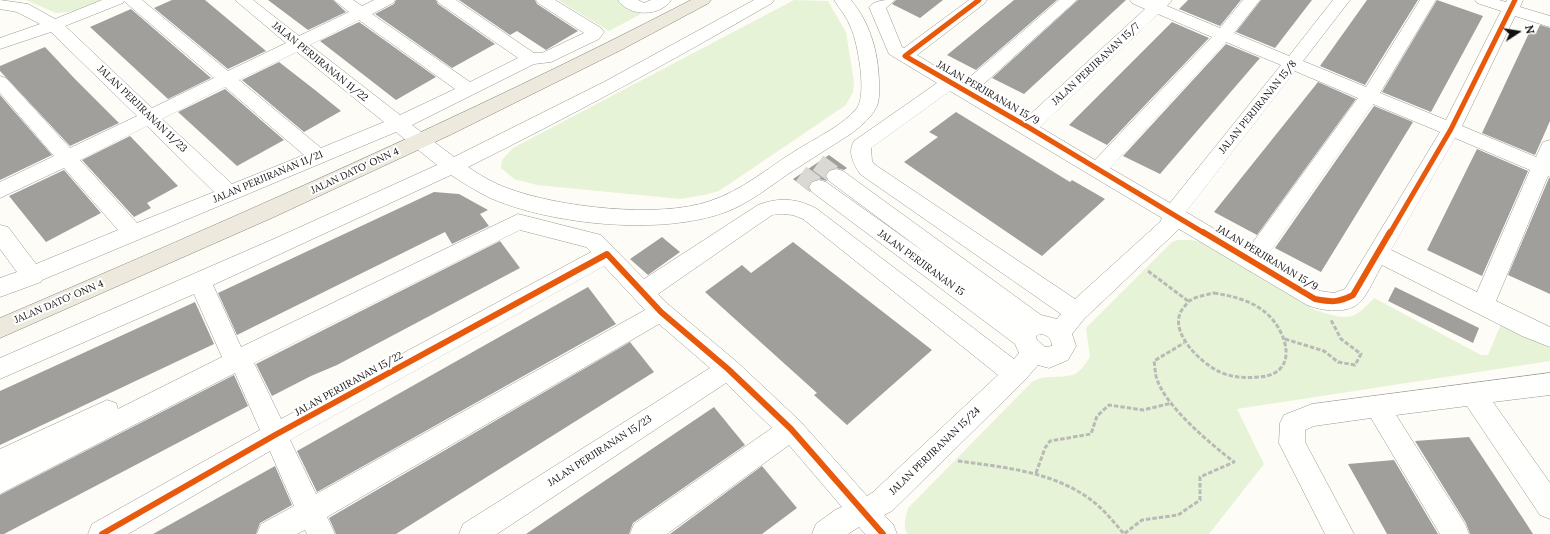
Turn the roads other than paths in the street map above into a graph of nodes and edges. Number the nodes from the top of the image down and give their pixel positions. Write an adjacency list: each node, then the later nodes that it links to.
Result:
1 (117, 0): 27 (street)
2 (132, 0): 34 (street)
3 (242, 0): 30 (street, JALAN PERJIRANAN 11/22)
4 (342, 0): 25 (street)
5 (387, 0): 25 (street)
6 (445, 0): 32 (street)
7 (544, 0): 32 (street, JALAN PERJIRANAN 11/21)
8 (626, 0): 9 (street)
9 (663, 0)
10 (703, 0): 42 (main road, JALAN DATO' ONN 4)
11 (766, 0): 46 (street)
12 (873, 0): 24 (street)
13 (887, 0): 31 (street, JALAN PERJIRANAN 15/9)
14 (979, 0): 31 (street)
15 (1069, 0): 36 (street)
16 (1138, 0): 21 (street)
17 (1252, 0): 28 (street)
18 (1342, 0): 33 (street, JALAN PERJIRANAN 15/8)
19 (1428, 0): 38 (street)
20 (1482, 0): 22 (street)
21 (1160, 4): 28 (street); 40 (street, JALAN PERJIRANAN 15/7)
22 (1513, 5): 26 (street); 41 (street, JALAN PERJIRANAN 15/9)
23 (4, 6): 27 (street, JALAN PERJIRANAN 11/23)
24 (847, 7): 52 (street, JALAN PERJIRANAN 11/22)
25 (361, 13): 30 (street); 37 (street)
26 (1550, 22)
27 (54, 25): 29 (street); 39 (street, JALAN PERJIRANAN 11/23)
28 (1223, 34): 33 (street); 48 (street)
29 (0, 44)
30 (298, 44): 34 (street); 42 (street, JALAN PERJIRANAN 11/22)
31 (905, 56): 36 (street, JALAN PERJIRANAN 15/9)
32 (531, 59): 37 (street, JALAN PERJIRANAN 11/21)
33 (1293, 64): 38 (street); 53 (street, JALAN PERJIRANAN 15/8)
34 (227, 79): 39 (street); 44 (street)
35 (0, 82): 45 (street)
36 (957, 87): 40 (street, JALAN PERJIRANAN 15/9); 65 (street)
37 (468, 89): 42 (street, JALAN PERJIRANAN 11/21)
38 (1370, 95): 41 (street); 58 (street)
39 (150, 117): 45 (street); 51 (street, JALAN PERJIRANAN 11/23)
40 (1028, 127): 48 (street, JALAN PERJIRANAN 15/9)
41 (1451, 129): 47 (street); 56 (street, JALAN PERJIRANAN 15/9)
42 (409, 133): 44 (street, JALAN PERJIRANAN 11/21); 46 (street, JALAN PERJIRANAN 11/22); 66 (main road, JALAN DATO' ONN 4)
43 (1550, 148): 47 (street)
44 (318, 156): 51 (street, JALAN PERJIRANAN 11/21)
45 (67, 158): 50 (street); 55 (street)
46 (453, 166): 52 (street, JALAN PERJIRANAN 11/22); 60 (street)
47 (1546, 168): 63 (street)
48 (1098, 169): 53 (street, JALAN PERJIRANAN 15/9)
49 (827, 182): 69 (street, JALAN PERJIRANAN 15)
50 (0, 191)
51 (229, 194): 55 (street, JALAN PERJIRANAN 11/21)
52 (526, 203): 70 (street)
53 (1173, 214): 58 (street, JALAN PERJIRANAN 15/9); 65 (street, JALAN PERJIRANAN 15/8)
54 (0, 233): 59 (street)
55 (134, 234): 59 (street, JALAN PERJIRANAN 11/21)
56 (1378, 253): 58 (street, JALAN PERJIRANAN 15/9); 63 (street)
57 (607, 254): 62 (street); 70 (street); 78 (street, JALAN PERJIRANAN 15/22)
58 (1252, 261)
59 (33, 276): 61 (street, JALAN PERJIRANAN 11/21)
60 (200, 282): 70 (street); 71 (street)
61 (0, 288)
62 (643, 292): 64 (street); 73 (street)
63 (1483, 305): 68 (street)
64 (661, 312): 72 (street); 82 (street)
65 (1076, 312): 67 (street, JALAN PERJIRANAN 15/8)
66 (0, 328)
67 (1059, 333): 69 (street, JALAN PERJIRANAN 15)
68 (1550, 337)
69 (1031, 338): 73 (street, JALAN PERJIRANAN 15/24)
70 (236, 355): 78 (street); 79 (street); 80 (street)
71 (0, 369)
72 (728, 369): 77 (street); 87 (street, JALAN PERJIRANAN 15/23)
73 (1015, 374): 83 (street, JALAN PERJIRANAN 15/24)
74 (1550, 384): 75 (street)
75 (1473, 394): 76 (street); 81 (street)
76 (1377, 406): 91 (street); 92 (street)
77 (791, 429): 83 (street); 88 (street)
78 (276, 435): 82 (street); 84 (street, JALAN PERJIRANAN 15/22)
79 (0, 462)
80 (0, 482)
81 (1550, 506)
82 (310, 511): 85 (street); 86 (street)
83 (864, 512): 89 (street, JALAN PERJIRANAN 15/24); 90 (street)
84 (102, 534)
85 (272, 534)
86 (321, 534)
87 (473, 534)
88 (644, 534)
89 (826, 534)
90 (883, 534)
91 (1340, 534)
92 (1455, 534)

